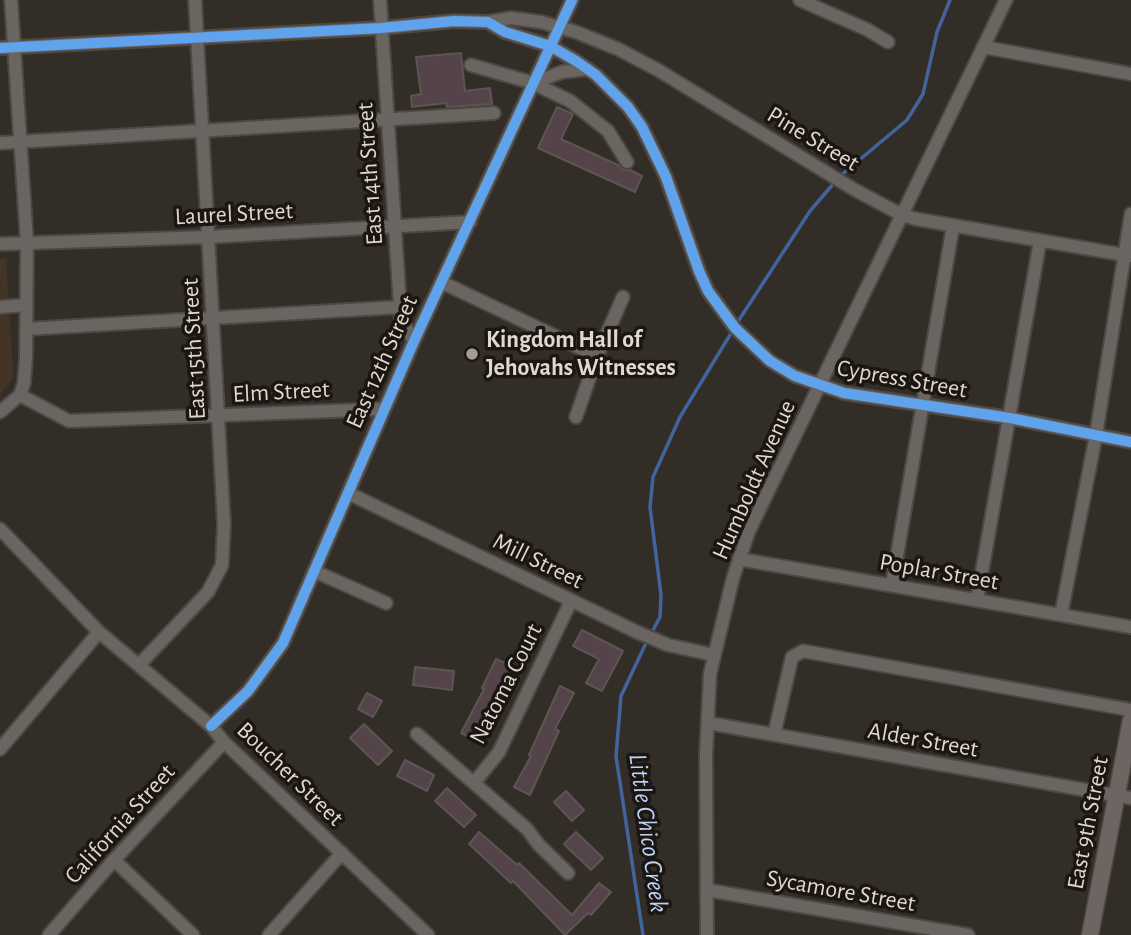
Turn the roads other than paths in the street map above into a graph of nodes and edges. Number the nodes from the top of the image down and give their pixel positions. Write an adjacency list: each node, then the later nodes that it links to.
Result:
1 (11, 0): 13 (street)
2 (195, 0): 10 (street, East 15th Street)
3 (380, 0): 9 (street, East 14th Street)
4 (572, 0): 8 (street, East 12th Street)
5 (800, 0): 11 (street)
6 (1006, 0): 14 (street, Humboldt Avenue)
7 (488, 22): 8 (street, Pine Street); 9 (street, Pine Street); 12 (street, Cypress Street)
8 (559, 26): 12 (street, East 12th Street); 27 (street, Pine Street)
9 (381, 28): 10 (street, Pine Street); 21 (street, East 14th Street)
10 (198, 36): 13 (street, Pine Street); 22 (street, East 15th Street)
11 (888, 42)
12 (550, 46): 17 (street, Cypress Street); 19 (street, East 12th Street)
13 (14, 47): 15 (street, Pine Street); 23 (street)
14 (984, 47): 18 (street); 27 (street, Humboldt Avenue)
15 (0, 48)
16 (471, 65): 19 (street)
17 (588, 69): 19 (street); 45 (street, Cypress Street)
18 (1131, 74)
19 (533, 83): 25 (street); 28 (street, East 12th Street)
20 (494, 113): 21 (street)
21 (387, 120): 22 (street); 30 (street, East 14th Street)
22 (203, 131): 23 (street); 31 (street, East 15th Street)
23 (20, 142): 24 (street); 33 (street)
24 (0, 143)
25 (626, 162)
26 (1131, 214): 35 (street)
27 (902, 215): 29 (street, Pine Street); 45 (street, Humboldt Avenue)
28 (470, 222): 30 (street, Laurel Street); 36 (street, East 12th Street)
29 (953, 226): 32 (street, Pine Street); 47 (street)
30 (394, 227): 31 (street, Laurel Street); 40 (street, East 14th Street)
31 (209, 237): 33 (street, Laurel Street); 41 (street, East 15th Street)
32 (1040, 241): 35 (street, Pine Street); 52 (street)
33 (27, 243): 34 (street, Laurel Street); 38 (street)
34 (0, 244)
35 (1127, 256): 53 (street)
36 (441, 282): 43 (street, East 12th Street); 44 (street)
37 (623, 297): 44 (street)
38 (26, 305): 39 (street); 42 (street)
39 (0, 307)
40 (400, 307): 41 (street); 43 (street, East 14th Street)
41 (214, 318): 42 (street); 50 (street, East 15th Street)
42 (26, 329): 46 (street)
43 (414, 341): 48 (street, East 12th Street)
44 (597, 356): 51 (street)
45 (821, 386): 47 (street, Cypress Street); 57 (street, Humboldt Avenue)
46 (20, 395): 49 (street); 50 (street, Elm Street)
47 (922, 405): 52 (street, Cypress Street); 59 (street)
48 (384, 409): 50 (street, Elm Street); 55 (street, East 12th Street)
49 (0, 412)
50 (218, 416): 67 (street, East 15th Street)
51 (576, 418)
52 (1010, 418): 53 (street, Cypress Street); 61 (street)
53 (1096, 435): 54 (street, Cypress Street); 63 (street)
54 (1131, 442)
55 (348, 493): 58 (street, East 12th Street); 60 (street, Mill Street)
56 (0, 529): 65 (street, Boucher Street)
57 (739, 559): 59 (street, Poplar Street); 66 (street, Humboldt Avenue)
58 (314, 571): 62 (street); 71 (street, East 12th Street)
59 (892, 585): 61 (street, Poplar Street)
60 (571, 600): 66 (street, Mill Street); 76 (street, Natoma Court)
61 (977, 600): 63 (street, Poplar Street)
62 (386, 603)
63 (1062, 615): 64 (street, Poplar Street)
64 (1131, 628)
65 (99, 632): 67 (street, Boucher Street); 75 (street)
66 (714, 655): 70 (street, Humboldt Avenue)
67 (139, 665): 71 (street, Boucher Street)
68 (1131, 710): 73 (street)
69 (1131, 720): 77 (main road, East 9th Street)
70 (708, 723): 73 (street, Alder Street); 81 (street, Humboldt Avenue)
71 (211, 726): 74 (street, Boucher Street)
72 (417, 734): 76 (street, Natoma Court)
73 (774, 735): 77 (street, Alder Street)
74 (224, 742): 78 (street, Boucher Street); 79 (street, California Street)
75 (0, 749)
76 (474, 783): 80 (street, Natoma Court)
77 (1123, 797): 88 (main road, East 9th Street)
78 (342, 853): 84 (street); 85 (street, Boucher Street)
79 (114, 860): 82 (street, California Street); 83 (street)
80 (568, 873)
81 (707, 890): 86 (street, Humboldt Avenue); 87 (street, Sycamore Street)
82 (48, 935)
83 (194, 935)
84 (269, 935)
85 (428, 935)
86 (707, 935)
87 (968, 935)
88 (1090, 935)

